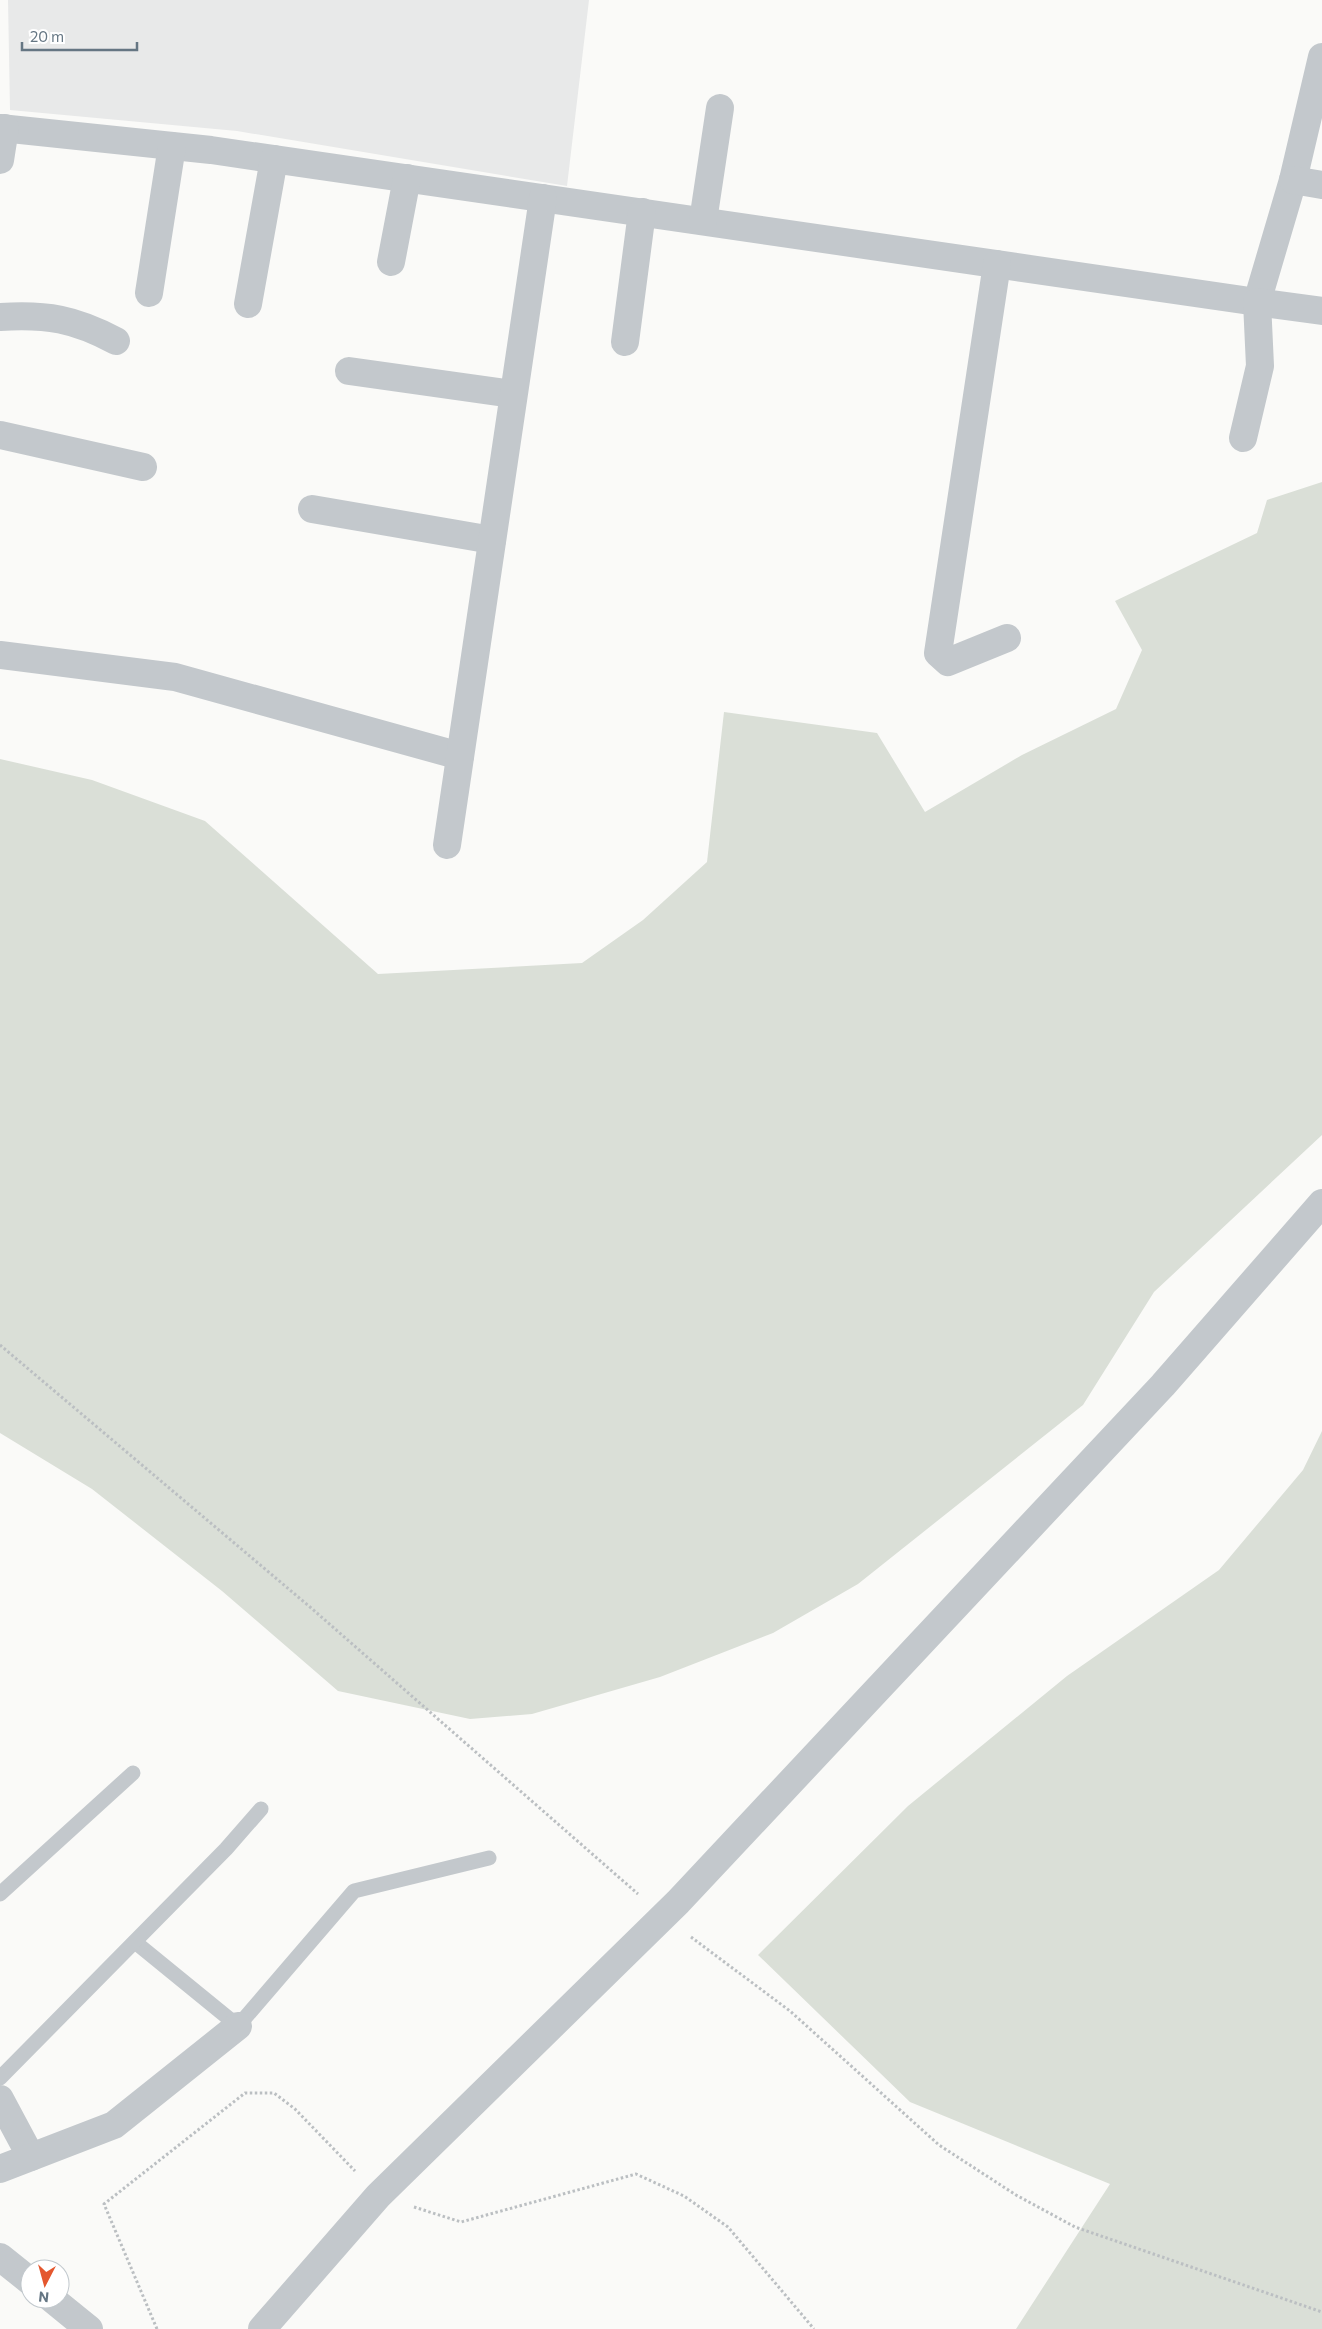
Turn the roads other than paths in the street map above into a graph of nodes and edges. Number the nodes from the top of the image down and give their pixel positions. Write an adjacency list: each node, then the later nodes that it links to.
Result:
1 (1322, 57): 8 (street)
2 (720, 108): 12 (street)
3 (3, 128): 4 (street); 6 (street)
4 (172, 146): 5 (street); 15 (street)
5 (274, 159): 7 (street); 17 (street)
6 (0, 160)
7 (407, 178): 10 (street); 13 (street)
8 (1293, 180): 9 (street); 16 (street)
9 (1322, 185)
10 (543, 198): 11 (street); 23 (street)
11 (642, 212): 12 (street); 21 (street)
12 (703, 221): 14 (street)
13 (391, 262)
14 (997, 264): 16 (street); 29 (street)
15 (149, 294)
16 (1257, 302): 18 (street); 25 (street)
17 (248, 304)
18 (1322, 312)
19 (0, 317): 20 (street)
20 (116, 340)
21 (625, 342)
22 (348, 371): 23 (street)
23 (514, 394): 28 (street)
24 (0, 435): 26 (street)
25 (1243, 438)
26 (143, 467)
27 (312, 509): 28 (street)
28 (492, 540): 31 (street)
29 (1008, 638)
30 (0, 655): 31 (street)
31 (460, 756): 32 (street)
32 (447, 845)
33 (1322, 1203): 48 (street)
34 (133, 1773): 37 (lane)
35 (261, 1809): 38 (lane)
36 (489, 1858): 39 (lane)
37 (0, 1894)
38 (135, 1942): 39 (lane); 40 (lane)
39 (238, 2026): 42 (street)
40 (0, 2078)
41 (0, 2099): 42 (street)
42 (31, 2157): 43 (street)
43 (0, 2169)
44 (0, 2257): 45 (street)
45 (20, 2273)
46 (64, 2309): 47 (street)
47 (89, 2329)
48 (262, 2329)

